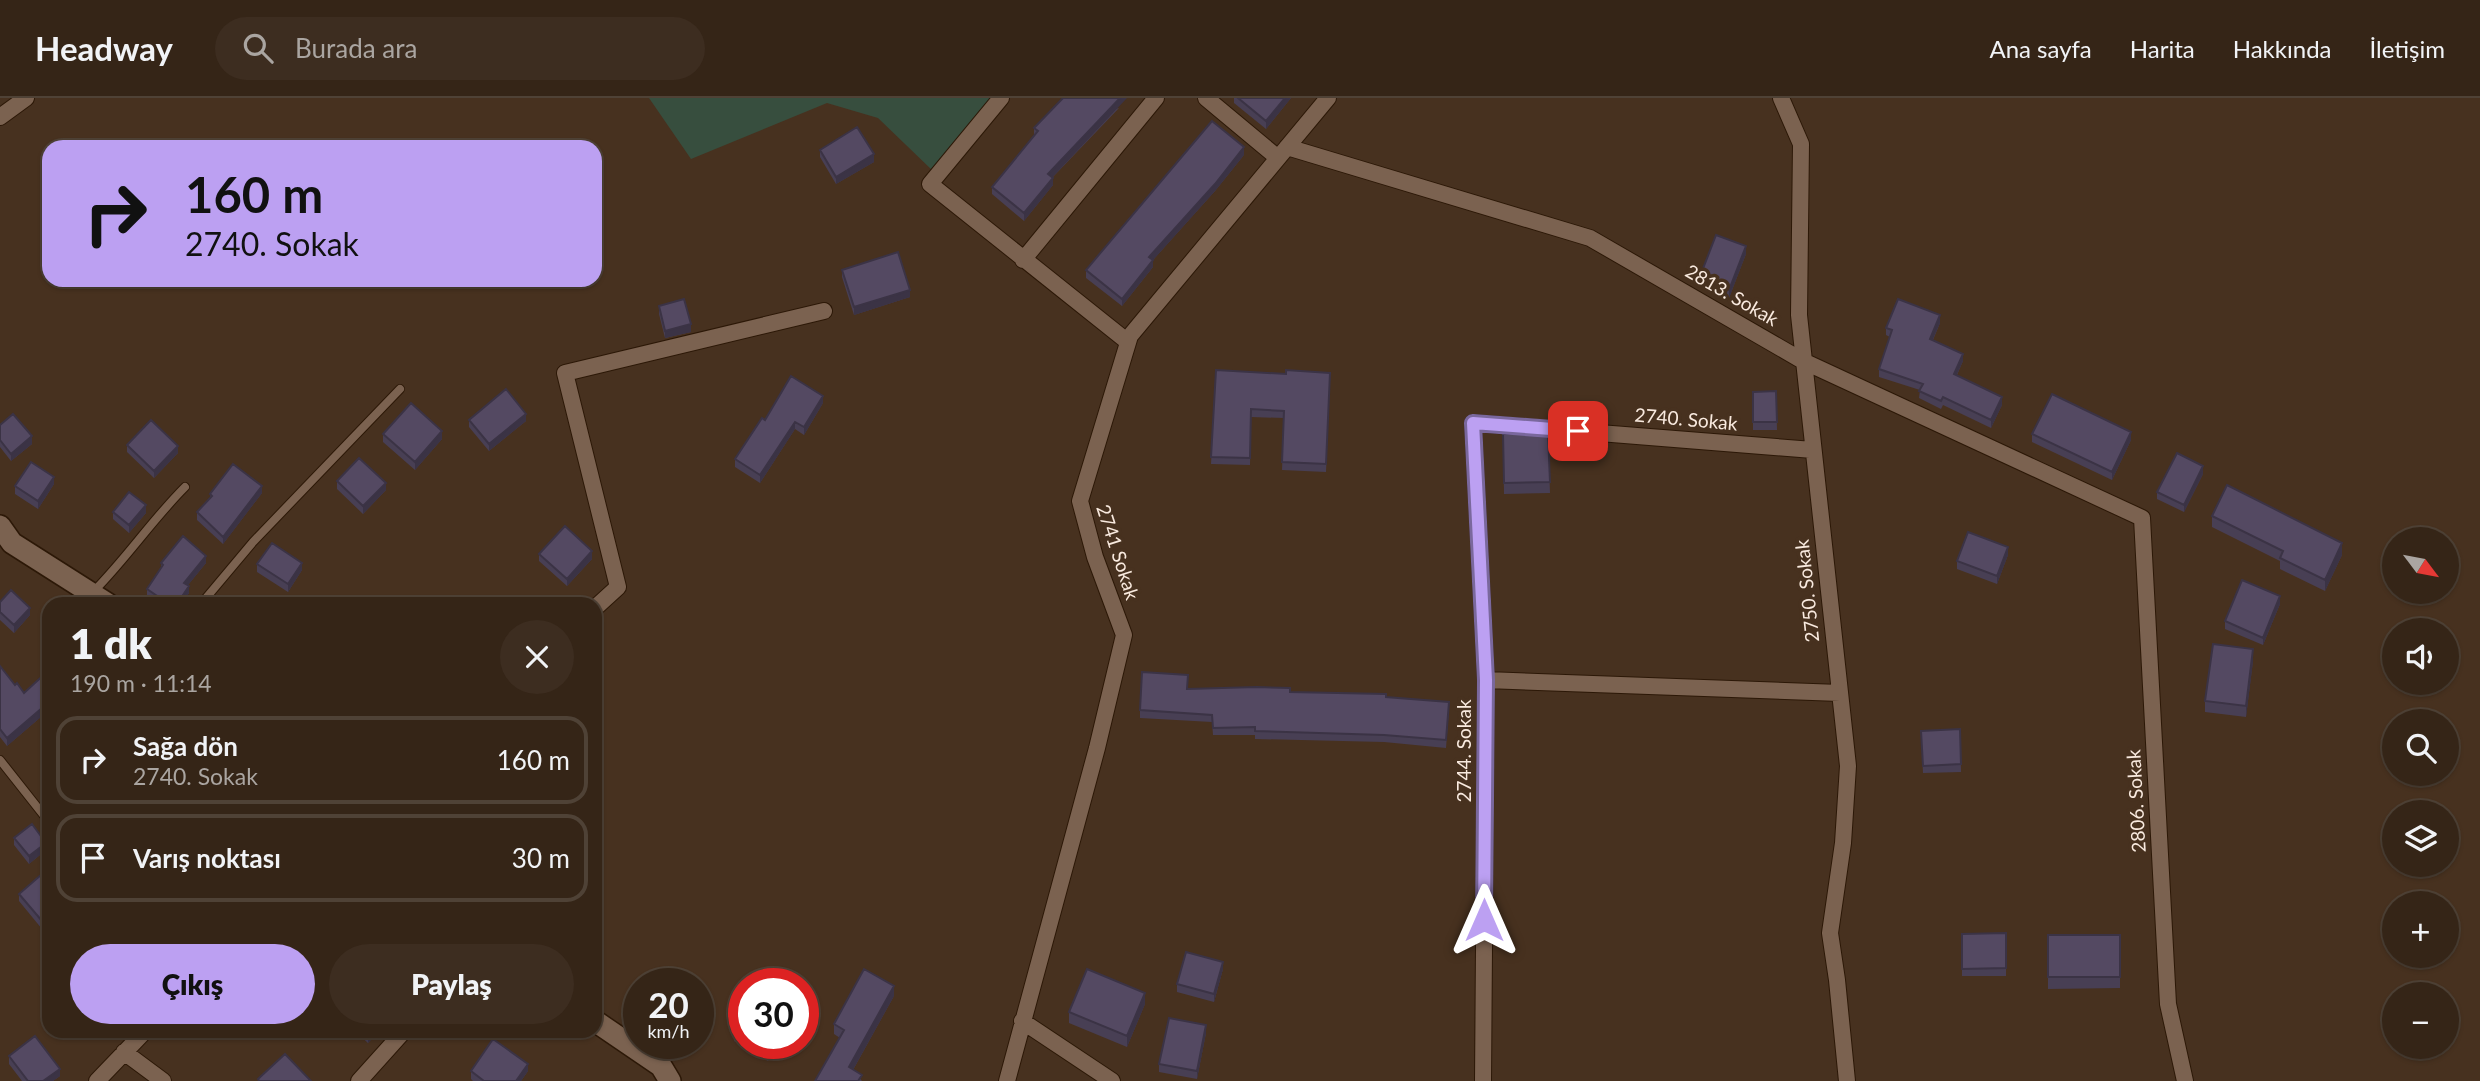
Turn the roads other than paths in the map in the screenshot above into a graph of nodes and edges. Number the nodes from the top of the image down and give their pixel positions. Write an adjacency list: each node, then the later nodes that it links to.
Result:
1 (26, 98): 7 (street)
2 (1001, 98): 9 (street)
3 (1156, 98): 9 (street)
4 (1206, 98): 8 (street)
5 (1328, 98): 8 (street, 2741 Sokak)
6 (1781, 98): 12 (street, 2750. Sokak)
7 (0, 117)
8 (1283, 153): 11 (street, 2741 Sokak); 12 (street, 2813. Sokak)
9 (1023, 260): 11 (street)
10 (824, 311): 22 (street)
11 (1128, 342): 27 (street, 2741 Sokak)
12 (1804, 361): 15 (street, 2750. Sokak); 17 (street, 2813. Sokak)
13 (400, 389): 21 (lane)
14 (1473, 423): 15 (street, 2740. Sokak); 23 (street, 2744. Sokak)
15 (1813, 450): 24 (street, 2750. Sokak)
16 (185, 487): 20 (lane)
17 (2142, 517): 40 (street, 2806. Sokak)
18 (0, 526): 19 (street)
19 (99, 597)
20 (102, 597)
21 (207, 597)
22 (602, 602)
23 (1486, 680): 24 (street); 38 (street, 2744. Sokak)
24 (1840, 693): 39 (street, 2750. Sokak)
25 (0, 760): 26 (lane)
26 (42, 813)
27 (1022, 1021): 36 (street, 2741 Sokak); 37 (street)
28 (602, 1026): 35 (street)
29 (138, 1038): 31 (street)
30 (398, 1038): 34 (street)
31 (124, 1052): 32 (street); 33 (street)
32 (97, 1081)
33 (163, 1081)
34 (359, 1081)
35 (670, 1081)
36 (1007, 1081)
37 (1112, 1081)
38 (1483, 1081)
39 (1847, 1081)
40 (2185, 1081)

